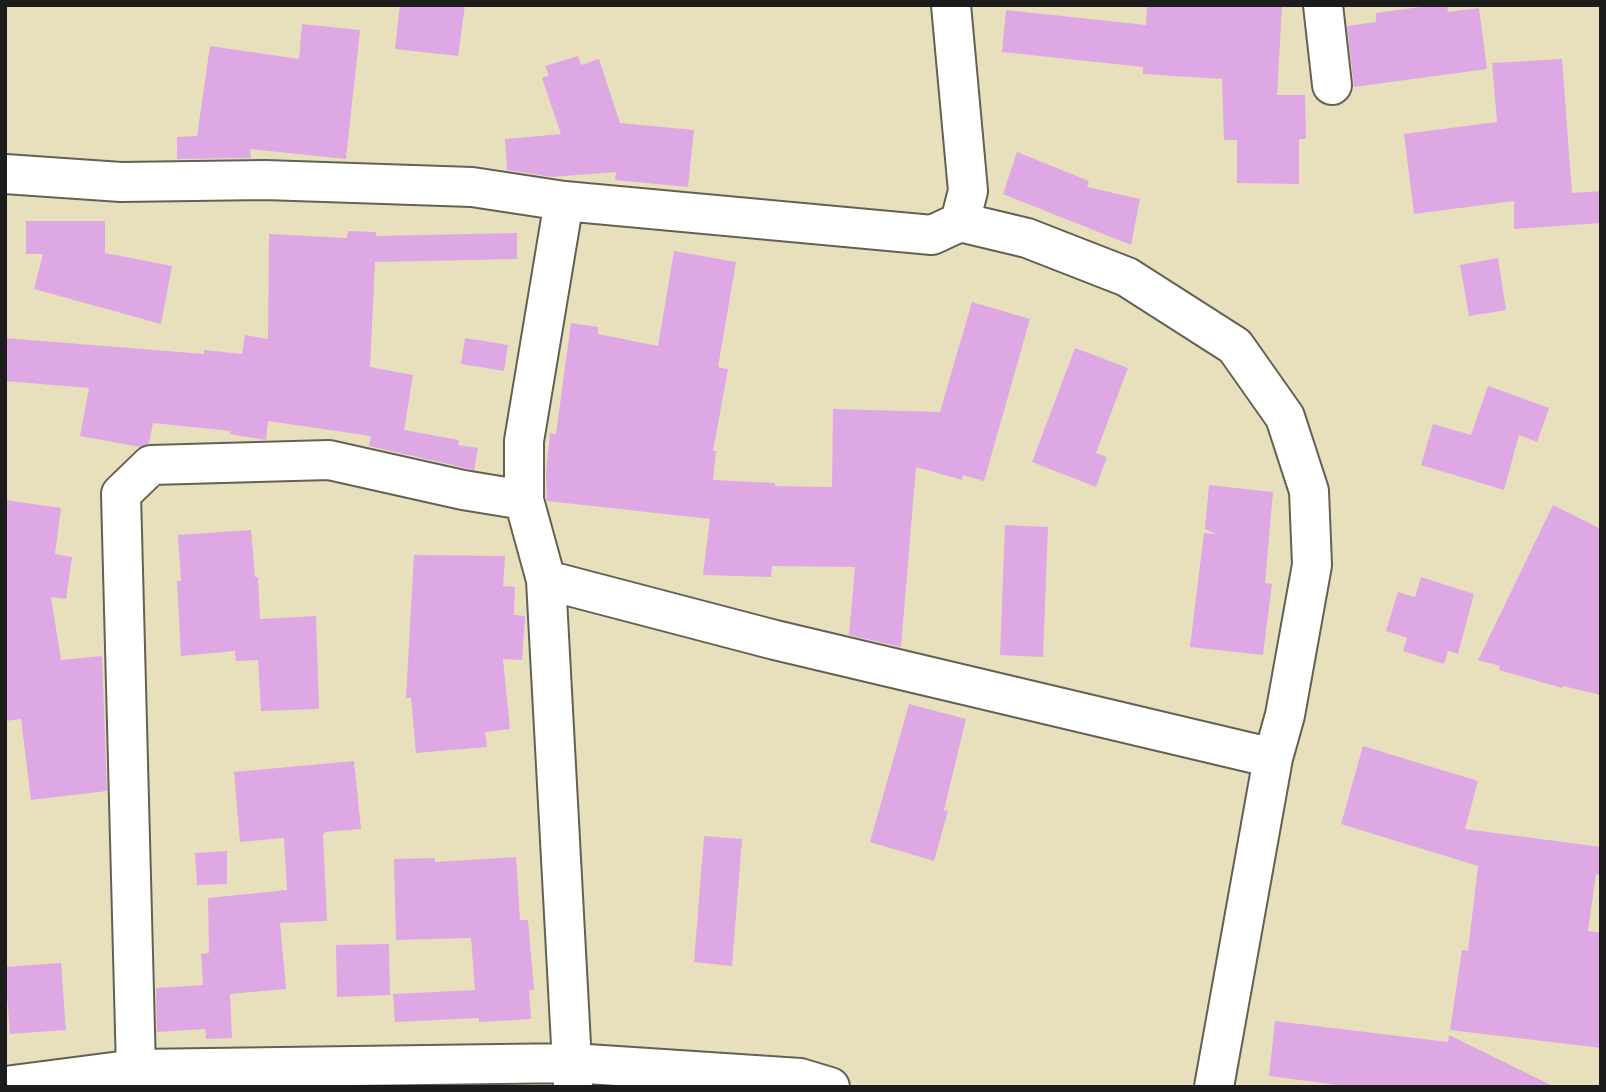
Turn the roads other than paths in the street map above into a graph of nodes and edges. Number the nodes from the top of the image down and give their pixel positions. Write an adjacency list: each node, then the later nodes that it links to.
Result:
1 (951, 5): 6 (street)
2 (1324, 5): 3 (street)
3 (1332, 85)
4 (5, 174): 5 (street)
5 (564, 201): 6 (street); 7 (street)
6 (960, 222): 9 (street)
7 (524, 500): 8 (street); 10 (street)
8 (546, 580): 9 (street); 11 (street)
9 (1273, 758): 14 (street)
10 (136, 1069): 11 (street); 12 (street)
11 (572, 1075): 13 (street)
12 (5, 1086)
13 (830, 1087)
14 (1214, 1087)

